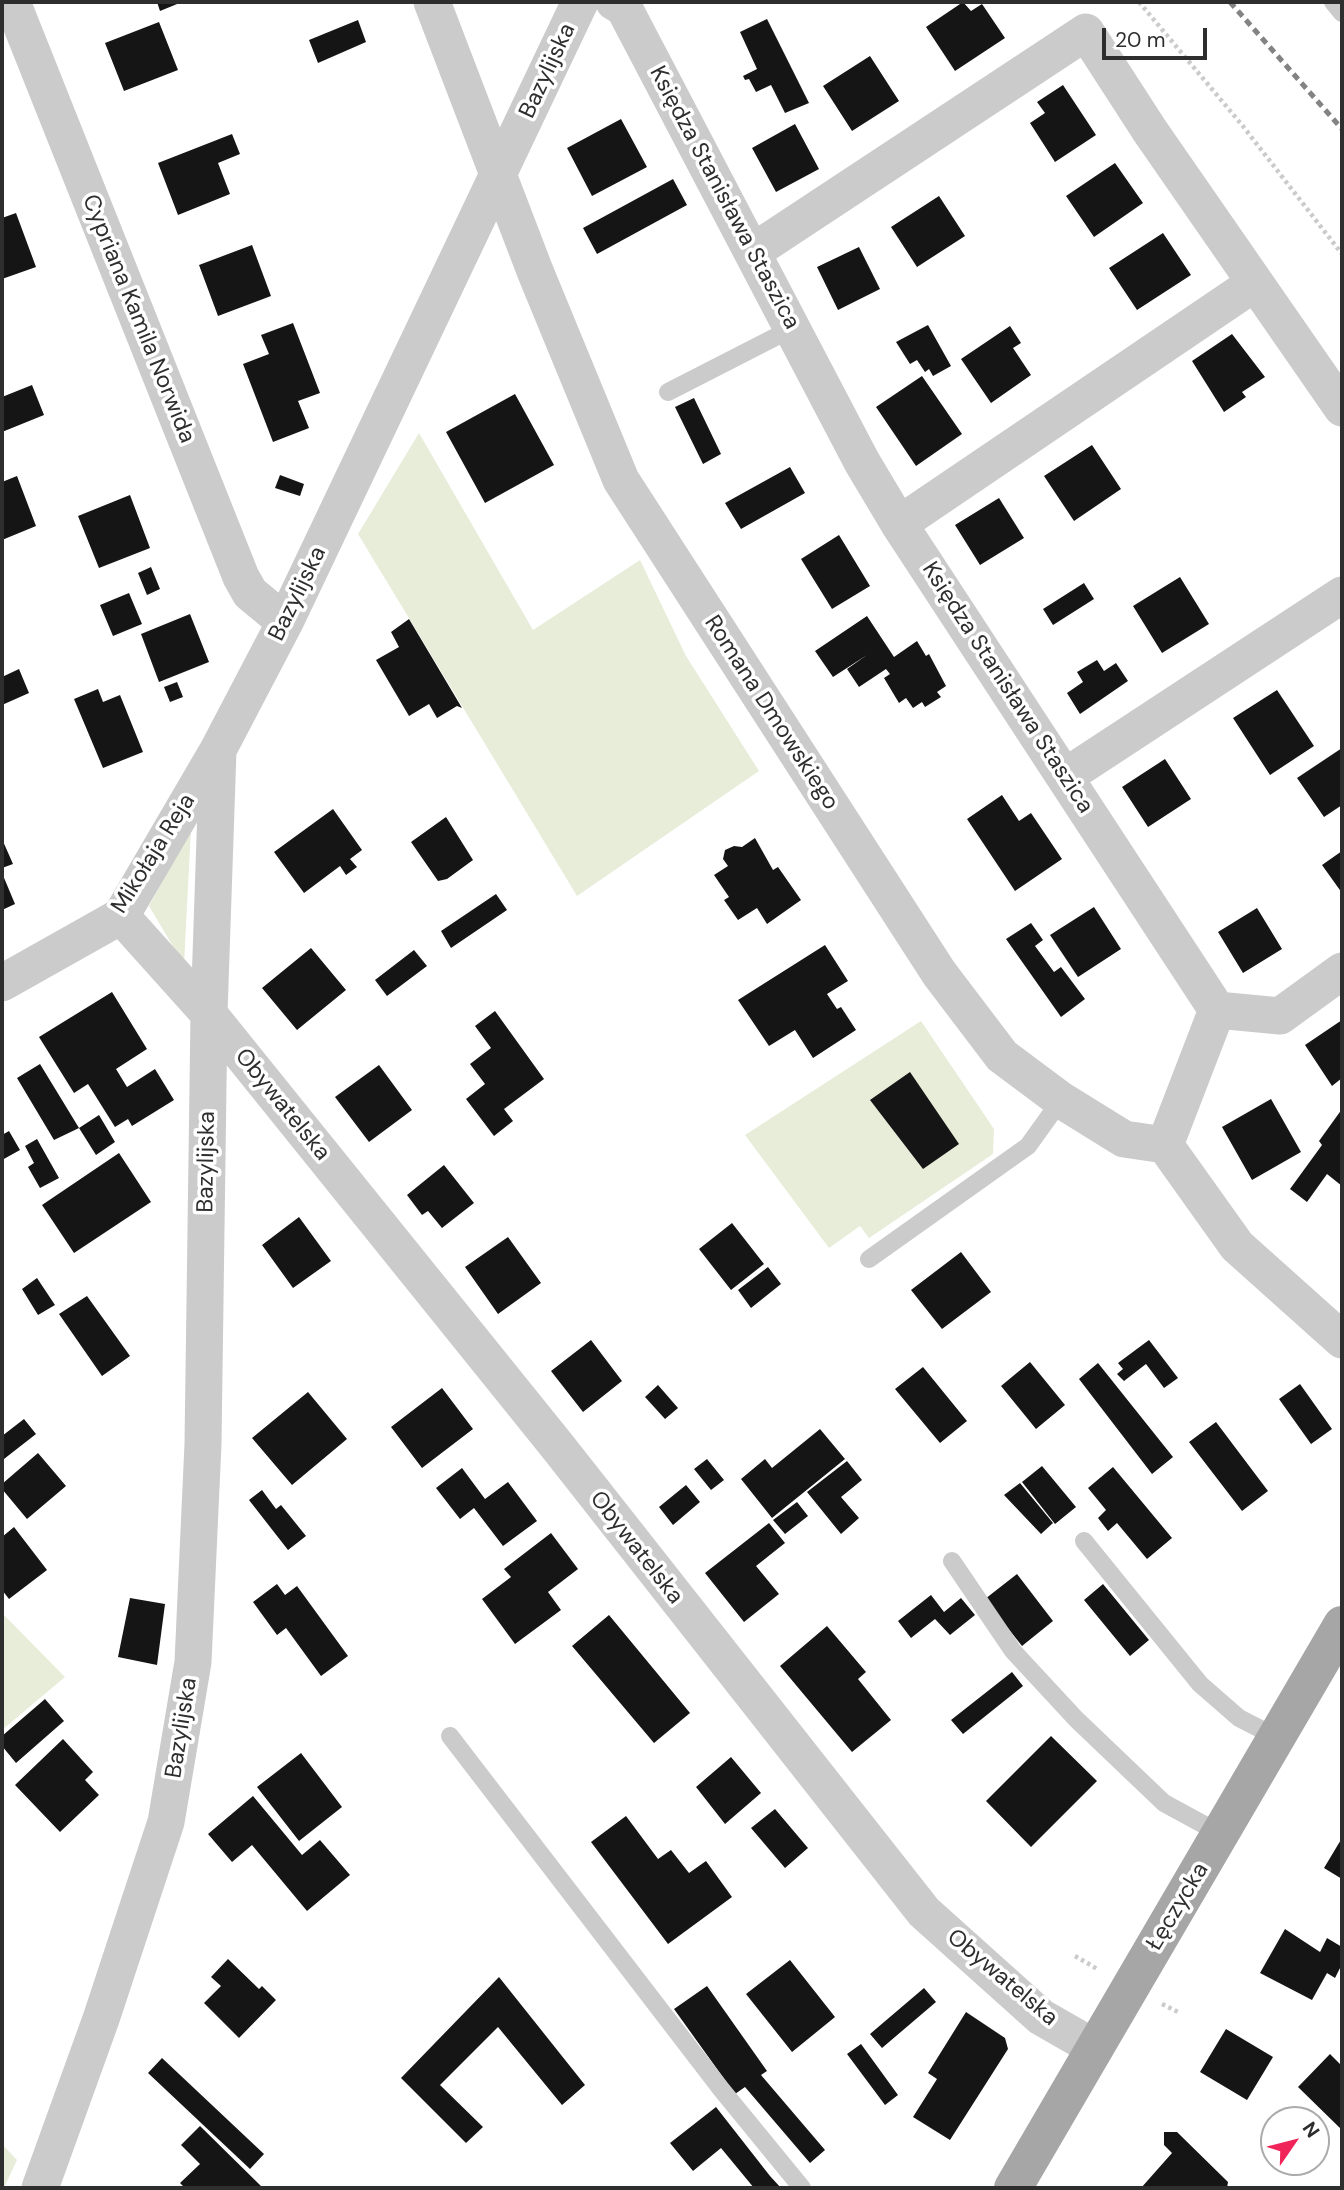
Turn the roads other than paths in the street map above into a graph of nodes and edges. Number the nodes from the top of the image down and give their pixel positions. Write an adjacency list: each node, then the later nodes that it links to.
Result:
1 (12, 2): 15 (street, Cypriana Kamila Norwida)
2 (432, 2): 7 (street)
3 (580, 2): 7 (street, Bazylijska)
4 (614, 2): 8 (street, Księdza Stanisława Staszica)
5 (1333, 2): 6 (lane)
6 (1342, 13)
7 (499, 178): 15 (street, Bazylijska); 23 (street, Romana Dmowskiego)
8 (754, 251): 9 (street); 10 (street, Księdza Stanisława Staszica)
9 (1255, 283): 12 (street); 13 (street)
10 (793, 328): 11 (lane); 13 (street, Księdza Stanisława Staszica)
11 (667, 392)
12 (1342, 408)
13 (899, 524): 17 (street, Księdza Stanisława Staszica)
14 (1342, 595): 17 (street)
15 (285, 622): 16 (street, Bazylijska)
16 (218, 750): 18 (street, Mikołaja Reja); 22 (street, Bazylijska)
17 (1066, 776): 21 (street, Księdza Stanisława Staszica)
18 (121, 916): 20 (street, Mikołaja Reja); 22 (street, Obywatelska)
19 (1342, 971): 21 (street)
20 (2, 983)
21 (1217, 1010): 24 (street)
22 (208, 1014): 33 (street, Obywatelska); 34 (street, Bazylijska)
23 (1061, 1100): 24 (street, Romana Dmowskiego); 25 (lane)
24 (1165, 1145): 26 (street)
25 (869, 1259)
26 (1342, 1340)
27 (1084, 1541): 31 (lane)
28 (952, 1561): 32 (lane)
29 (1342, 1625): 31 (main road, Łęczycka)
30 (450, 1736): 35 (lane)
31 (1278, 1738): 32 (main road, Łęczycka)
32 (1221, 1834): 33 (main road, Łęczycka)
33 (1095, 2048): 36 (main road, Łęczycka)
34 (40, 2188)
35 (802, 2188)
36 (1013, 2188)

